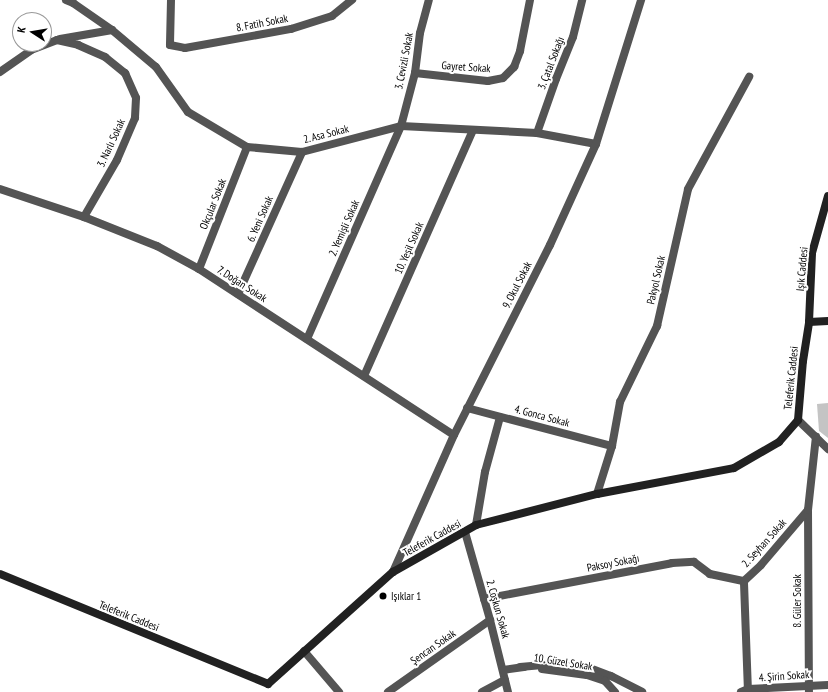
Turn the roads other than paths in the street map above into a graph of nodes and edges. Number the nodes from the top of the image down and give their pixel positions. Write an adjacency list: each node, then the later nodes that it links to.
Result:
1 (66, 0): 8 (street, 2. Asa Sokak)
2 (171, 0): 3 (street, 8. Fatih Sokak)
3 (352, 0)
4 (429, 0): 11 (street, 3. Cevizli Sokak)
5 (530, 0): 11 (street, Gayret Sokak)
6 (582, 0): 15 (street, 3. Çatal Sokağı)
7 (641, 0): 16 (street, 9. Okul Sokak)
8 (112, 30): 9 (street); 17 (street, 2. Asa Sokak)
9 (57, 40): 10 (street); 21 (street, 3. Narlı Sokak)
10 (0, 72)
11 (415, 73): 13 (street, 3. Cevizli Sokak)
12 (749, 77): 33 (street, Pakyol Sokak)
13 (401, 126): 14 (street, 2. Asa Sokak); 18 (street, 2. Asa Sokak); 26 (street, 2. Yemişli Sokak)
14 (473, 130): 15 (street, 2. Asa Sokak); 27 (street, 10. Yeşil Sokak)
15 (537, 133): 16 (street, 2. Asa Sokak)
16 (596, 144): 28 (street, 9. Okul Sokak)
17 (248, 148): 18 (street, 2. Asa Sokak); 22 (street, Okçular Sokak)
18 (302, 152): 23 (street, 6. Yeni Sokak)
19 (0, 189): 21 (street, 7. Doğan Sokak)
20 (828, 196): 25 (main road, Işık Caddesi)
21 (84, 217): 22 (street, 7. Doğan Sokak)
22 (198, 269): 23 (street, 7. Doğan Sokak)
23 (238, 294): 26 (street, 7. Doğan Sokak)
24 (828, 321): 25 (main road)
25 (809, 322): 30 (main road, Teleferik Caddesi)
26 (307, 339): 27 (street, 7. Doğan Sokak)
27 (364, 376): 31 (street, 7. Doğan Sokak)
28 (467, 408): 29 (street, 4. Gonca Sokak); 31 (street, 9. Okul Sokak)
29 (500, 417): 33 (street, 4. Gonca Sokak); 37 (street)
30 (798, 420): 32 (street); 35 (main road, Teleferik Caddesi)
31 (454, 434): 39 (street, 9. Okul Sokak)
32 (816, 436): 34 (street); 36 (street)
33 (612, 446): 35 (street, Pakyol Sokak)
34 (828, 449)
35 (597, 494): 37 (main road, Teleferik Caddesi)
36 (808, 510): 41 (street, 2. Seyhan Sokak); 49 (street, 8. Güler Sokak)
37 (476, 525): 38 (main road, Teleferik Caddesi)
38 (465, 532): 39 (main road, Teleferik Caddesi); 42 (street, 2. Coşkun Sokak)
39 (393, 572): 44 (main road, Teleferik Caddesi)
40 (0, 574): 44 (main road, Teleferik Caddesi)
41 (744, 581): 42 (street, Paksoy Sokağı); 50 (street, 2. Seyhan Sokak)
42 (484, 599): 43 (street, 2. Coşkun Sokak)
43 (490, 620): 46 (street, 2. Coşkun Sokak); 52 (street, Şencan Sokak)
44 (304, 651): 51 (street)
45 (520, 667): 46 (street, 10. Güzel Sokak); 55 (street, 10. Güzel Sokak); 56 (street)
46 (503, 670): 47 (street, 2. Coşkun Sokak)
47 (505, 680): 53 (street); 54 (street, 2. Coşkun Sokak)
48 (828, 685): 49 (street, 4. Şirin Sokak)
49 (808, 689): 50 (street, 4. Şirin Sokak)
50 (746, 691)
51 (339, 692)
52 (388, 692)
53 (482, 692)
54 (508, 692)
55 (615, 692)
56 (642, 692)

